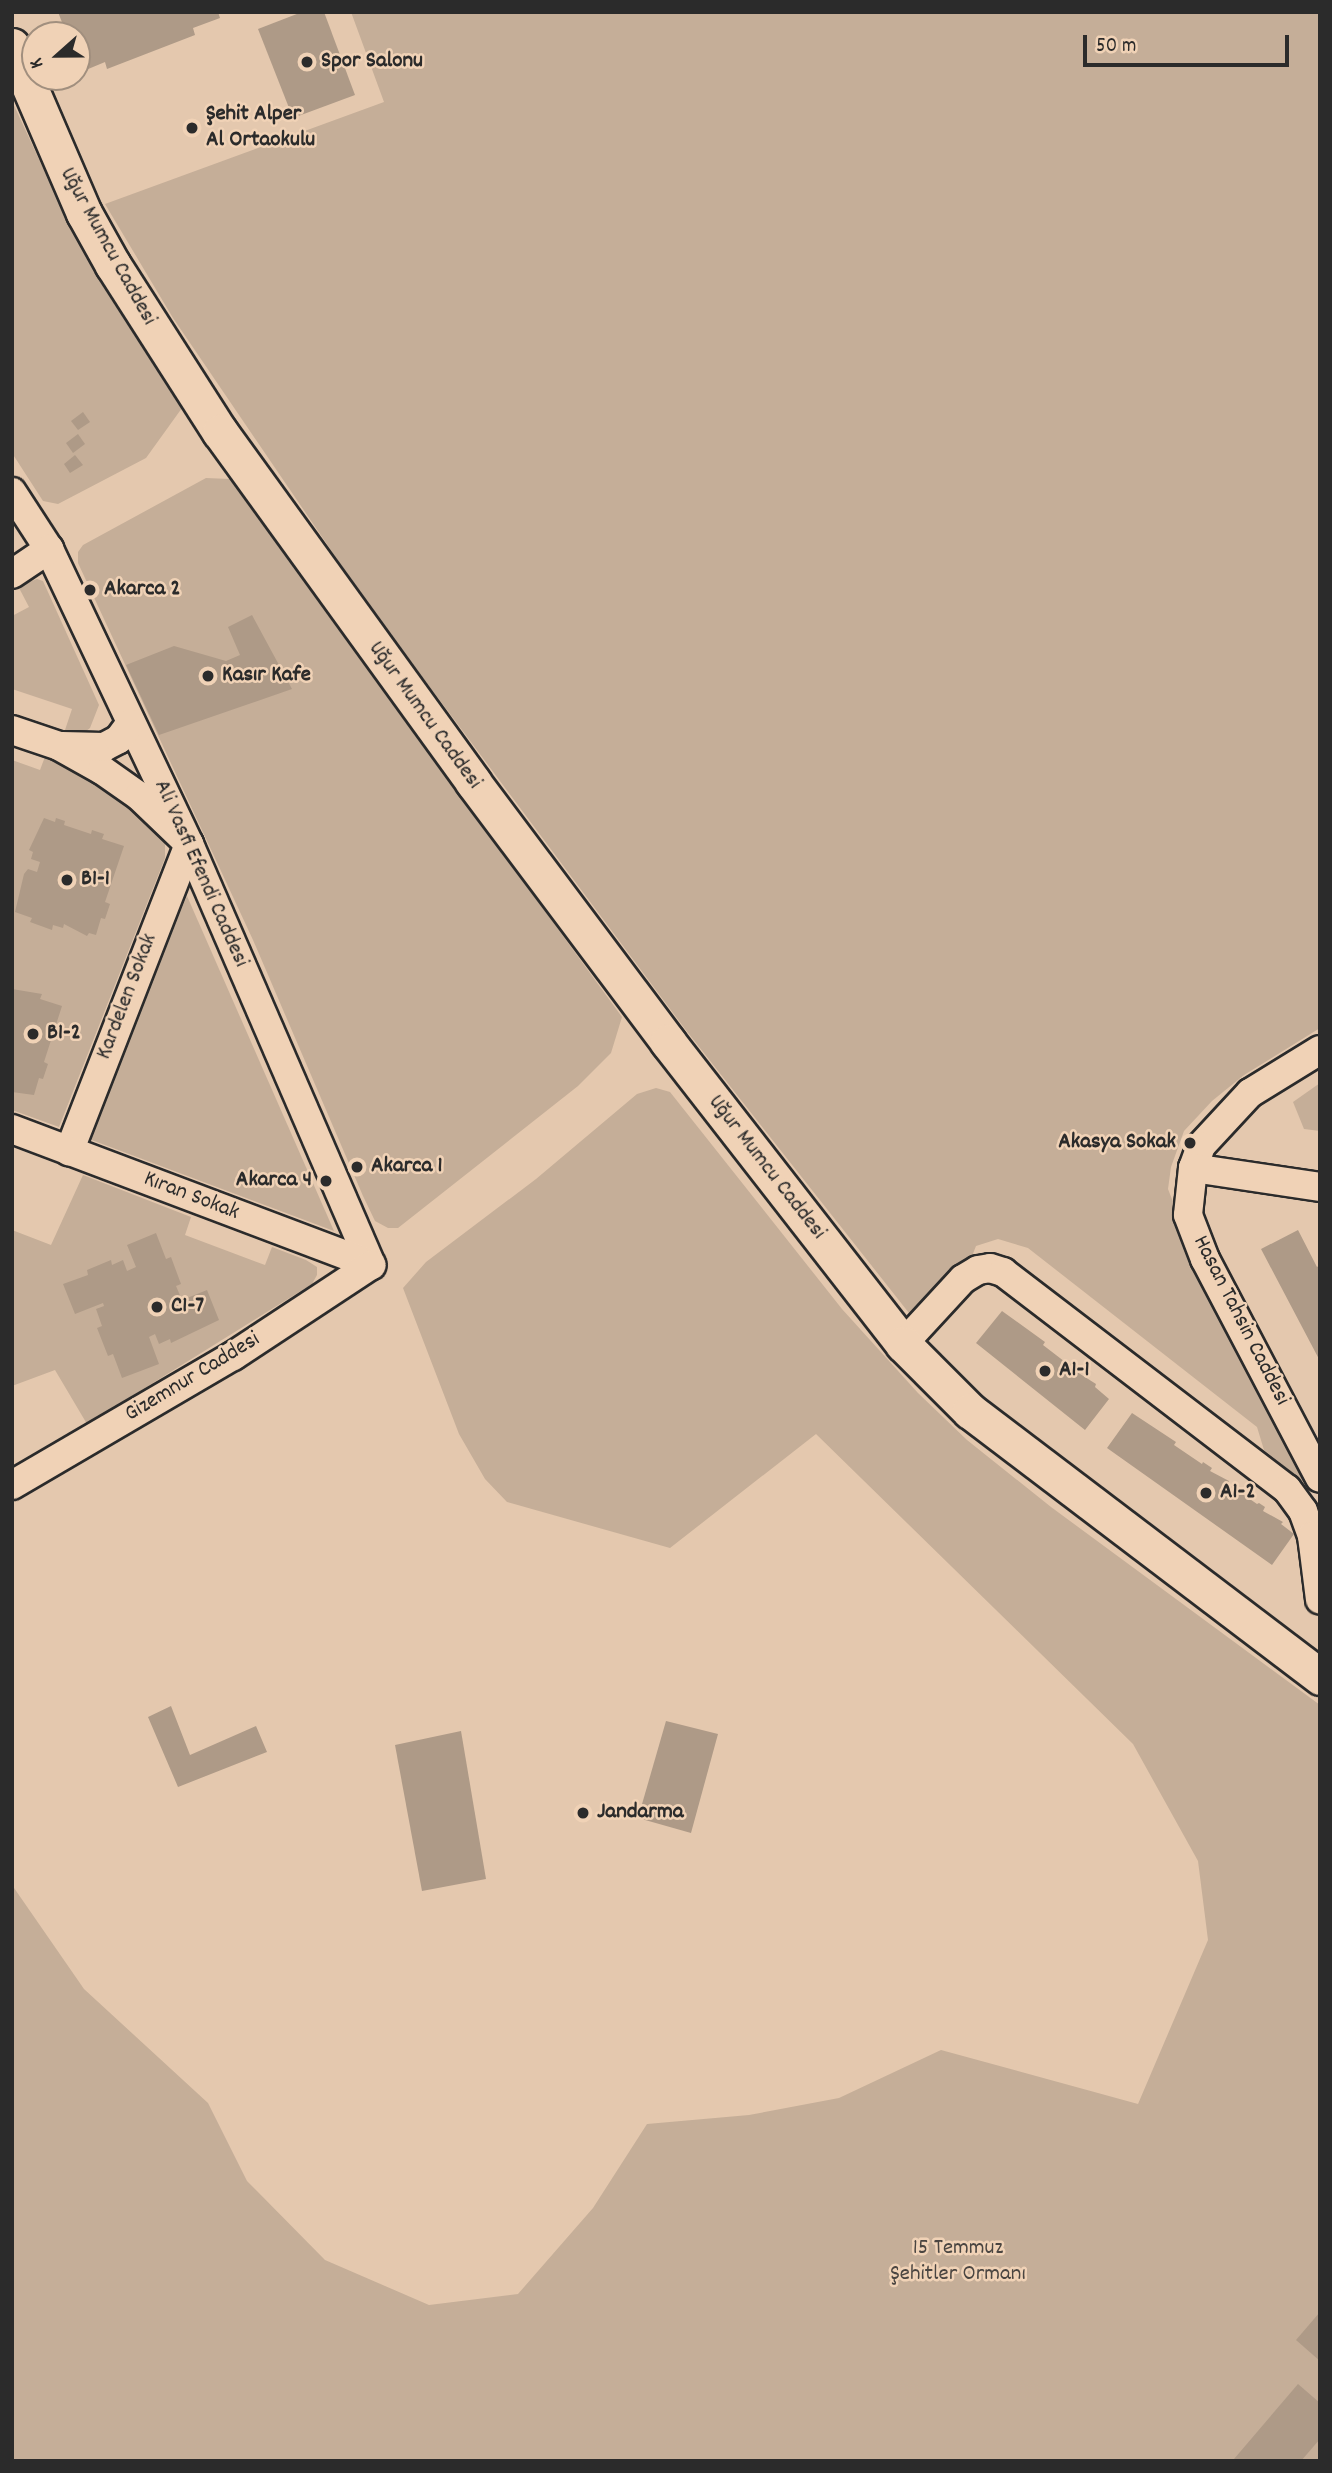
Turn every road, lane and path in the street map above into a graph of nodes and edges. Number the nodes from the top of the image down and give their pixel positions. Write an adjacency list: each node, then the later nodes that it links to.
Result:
1 (12, 46): 15 (street, Uğur Mumcu Caddesi)
2 (12, 492): 3 (street, Ali Vasfi Efendi Caddesi)
3 (49, 549): 4 (street); 5 (street, Ali Vasfi Efendi Caddesi)
4 (12, 574)
5 (130, 724): 7 (street); 8 (street, Ali Vasfi Efendi Caddesi)
6 (12, 730): 7 (street)
7 (60, 746): 8 (street)
8 (189, 844): 11 (street, Kardelen Sokak); 14 (street, Ali Vasfi Efendi Caddesi)
9 (1320, 1050): 12 (street, Hasan Tahsin Caddesi)
10 (12, 1129): 11 (street, Kıran Sokak)
11 (69, 1151): 14 (street, Kıran Sokak)
12 (1193, 1168): 13 (street); 16 (street, Hasan Tahsin Caddesi)
13 (1320, 1187)
14 (370, 1265): 17 (street, Gizemnur Caddesi)
15 (903, 1344): 18 (street); 19 (street, Uğur Mumcu Caddesi)
16 (1320, 1478)
17 (12, 1485)
18 (1320, 1599)
19 (1320, 1677)

